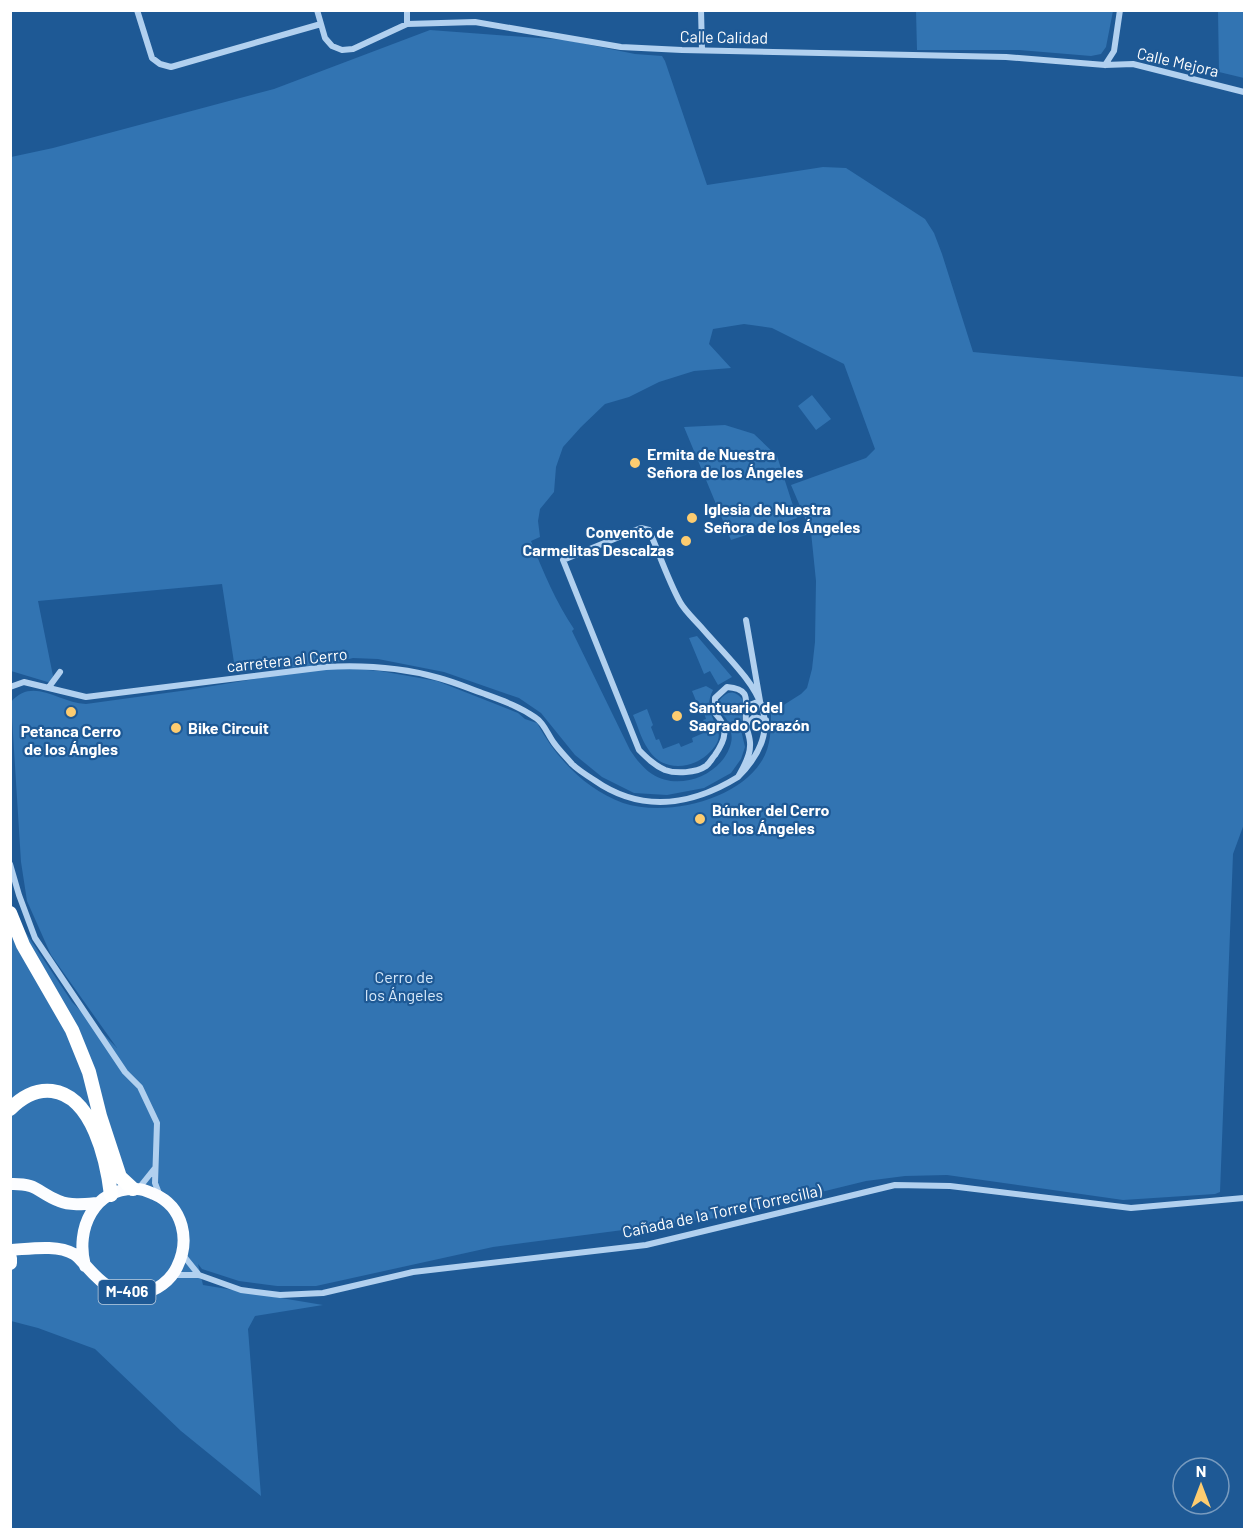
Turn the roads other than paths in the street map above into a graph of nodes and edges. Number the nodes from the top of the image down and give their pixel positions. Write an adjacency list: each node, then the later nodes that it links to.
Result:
1 (137, 10): 6 (street)
2 (317, 10): 6 (street, Calle Calidad)
3 (407, 10): 7 (street)
4 (702, 10): 8 (street)
5 (1120, 10): 9 (street)
6 (321, 24): 7 (street, Calle Calidad)
7 (408, 24): 8 (street, Calle Calidad)
8 (702, 50): 9 (street, Calle Calidad)
9 (1106, 65): 10 (street, Calle Mejora)
10 (1245, 92)
11 (746, 620): 15 (street)
12 (60, 672): 14 (street)
13 (10, 687): 14 (street, carretera al Cerro)
14 (49, 687): 19 (street, carretera al Cerro)
15 (760, 700): 16 (street); 16 (street); 17 (street)
16 (747, 706): 18 (street)
17 (766, 720): 18 (street); 19 (street)
18 (746, 725): 19 (street)
19 (738, 777)
20 (10, 864): 23 (street)
21 (10, 913): 25 (highway)
22 (10, 1109): 26 (highway)
23 (155, 1167): 25 (street); 27 (street)
24 (10, 1184): 29 (highway)
25 (136, 1189): 26 (highway, M-406); 27 (highway, M-406)
26 (111, 1195): 29 (highway, M-406)
27 (160, 1197): 31 (highway, M-406)
28 (1245, 1198): 36 (street, Cañada de la Torre (Torrecilla))
29 (98, 1203): 34 (highway, M-406)
30 (10, 1250): 34 (highway, M-406)
31 (183, 1255): 35 (highway, M-406); 36 (street)
32 (10, 1258): 33 (highway)
33 (10, 1263)
34 (86, 1266): 35 (highway, M-406)
35 (173, 1275): 36 (street, Cañada de la Torre (Torrecilla))
36 (199, 1275)

